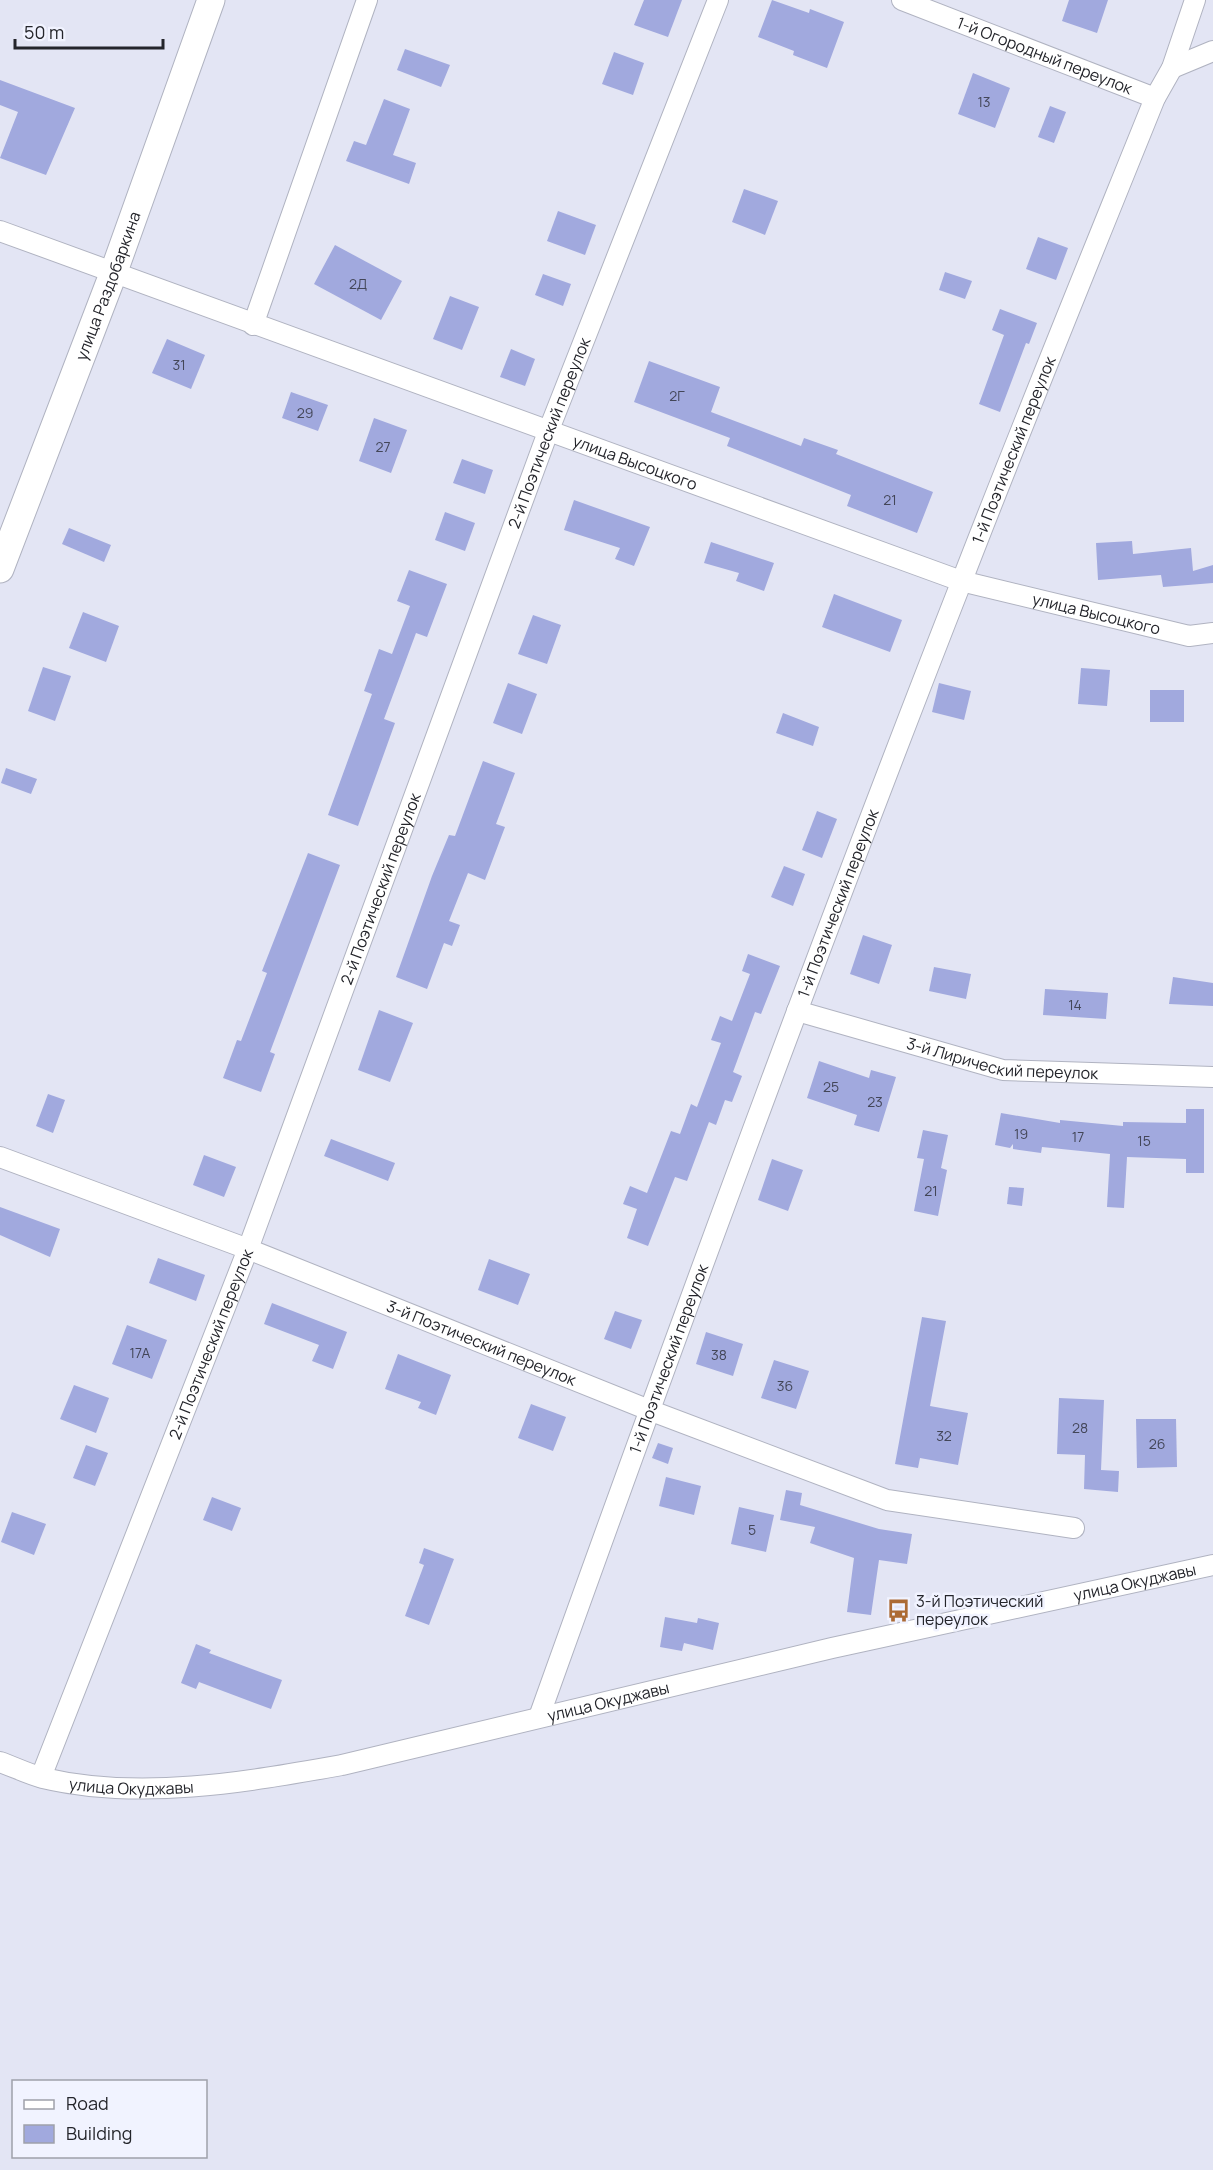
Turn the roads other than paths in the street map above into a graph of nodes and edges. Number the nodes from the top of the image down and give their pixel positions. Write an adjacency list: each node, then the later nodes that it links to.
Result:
1 (212, 0): 10 (street, улица Раздобаркина)
2 (367, 0): 11 (street)
3 (718, 0): 12 (street, 2-й Поэтический переулок)
4 (902, 0): 8 (street, 1-й Огородный переулок)
5 (1195, 0): 7 (street, 1-й Поэтический переулок)
6 (1213, 51): 7 (street)
7 (1172, 68): 8 (street, 1-й Поэтический переулок)
8 (1155, 98): 14 (street, 1-й Поэтический переулок)
9 (0, 231): 10 (street, улица Высоцкого)
10 (113, 274): 11 (street, улица Высоцкого); 13 (street, улица Раздобаркина)
11 (253, 325): 12 (street, улица Высоцкого)
12 (548, 432): 14 (street, улица Высоцкого); 19 (street, 2-й Поэтический переулок)
13 (0, 569)
14 (961, 581): 15 (street, улица Высоцкого); 16 (street, 1-й Поэтический переулок)
15 (1213, 633)
16 (797, 1011): 17 (street, 3-й Лирический переулок); 20 (street, 1-й Поэтический переулок)
17 (1213, 1077)
18 (0, 1156): 19 (street, 3-й Поэтический переулок)
19 (248, 1249): 20 (street, 3-й Поэтический переулок); 25 (street, 2-й Поэтический переулок)
20 (649, 1410): 21 (street, 3-й Поэтический переулок); 23 (street, 1-й Поэтический переулок)
21 (1074, 1528)
22 (1213, 1565): 23 (street, улица Окуджавы)
23 (539, 1717): 25 (street, улица Окуджавы)
24 (0, 1762): 25 (street, улица Окуджавы)
25 (41, 1777)

